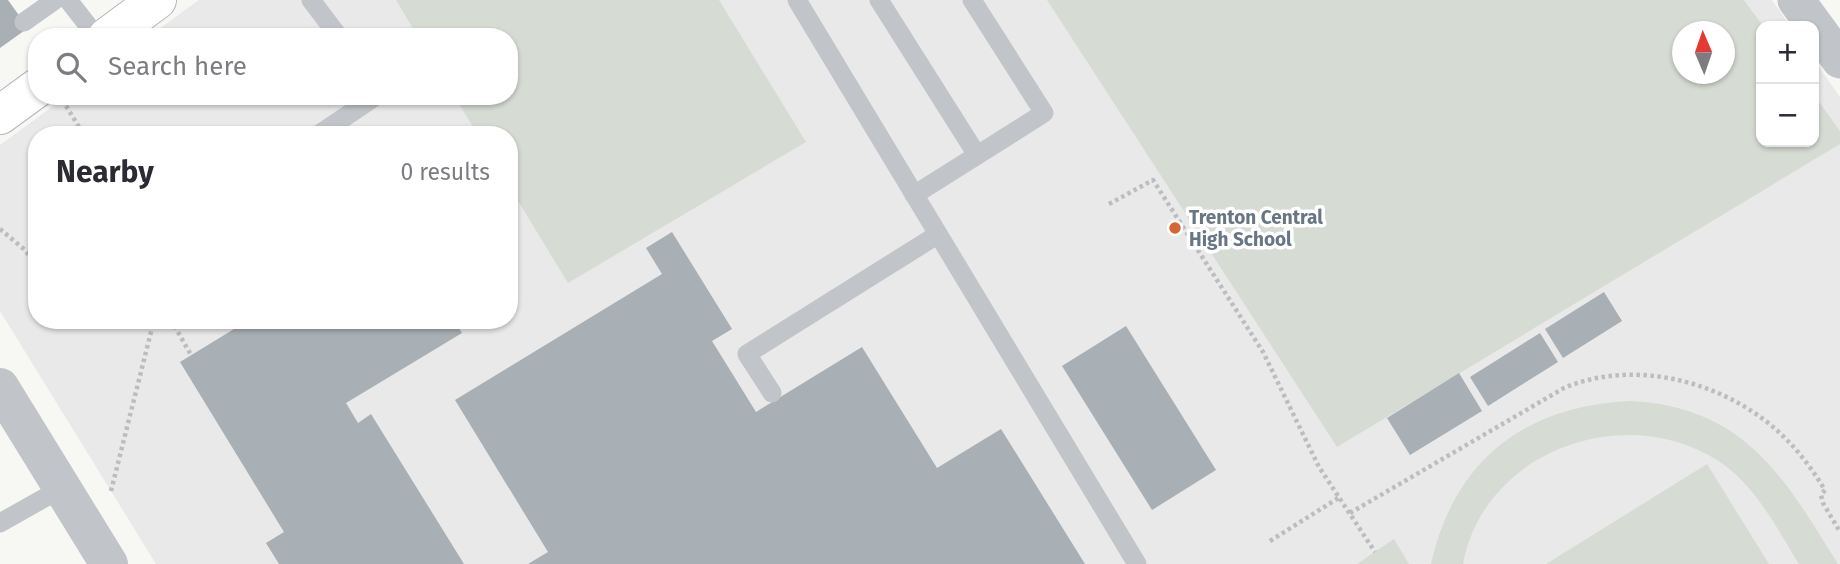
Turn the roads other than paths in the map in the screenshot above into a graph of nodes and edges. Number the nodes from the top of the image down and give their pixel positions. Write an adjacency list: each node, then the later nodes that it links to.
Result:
1 (55, 0): 9 (lane)
2 (68, 0): 10 (lane)
3 (157, 0): 11 (main road)
4 (312, 0): 12 (lane)
5 (797, 0): 19 (lane)
6 (879, 0): 18 (lane)
7 (972, 0): 18 (lane)
8 (1796, 0): 13 (street)
9 (24, 22)
10 (90, 28)
11 (119, 28)
12 (332, 28)
13 (1840, 60)
14 (28, 105): 16 (main road)
15 (363, 105): 17 (lane)
16 (0, 115)
17 (331, 126)
18 (977, 155): 19 (lane)
19 (914, 195): 20 (lane)
20 (937, 235): 22 (lane); 26 (lane)
21 (0, 387): 23 (street)
22 (772, 393)
23 (62, 488): 24 (lane); 25 (street)
24 (0, 523)
25 (109, 564)
26 (1137, 564)

